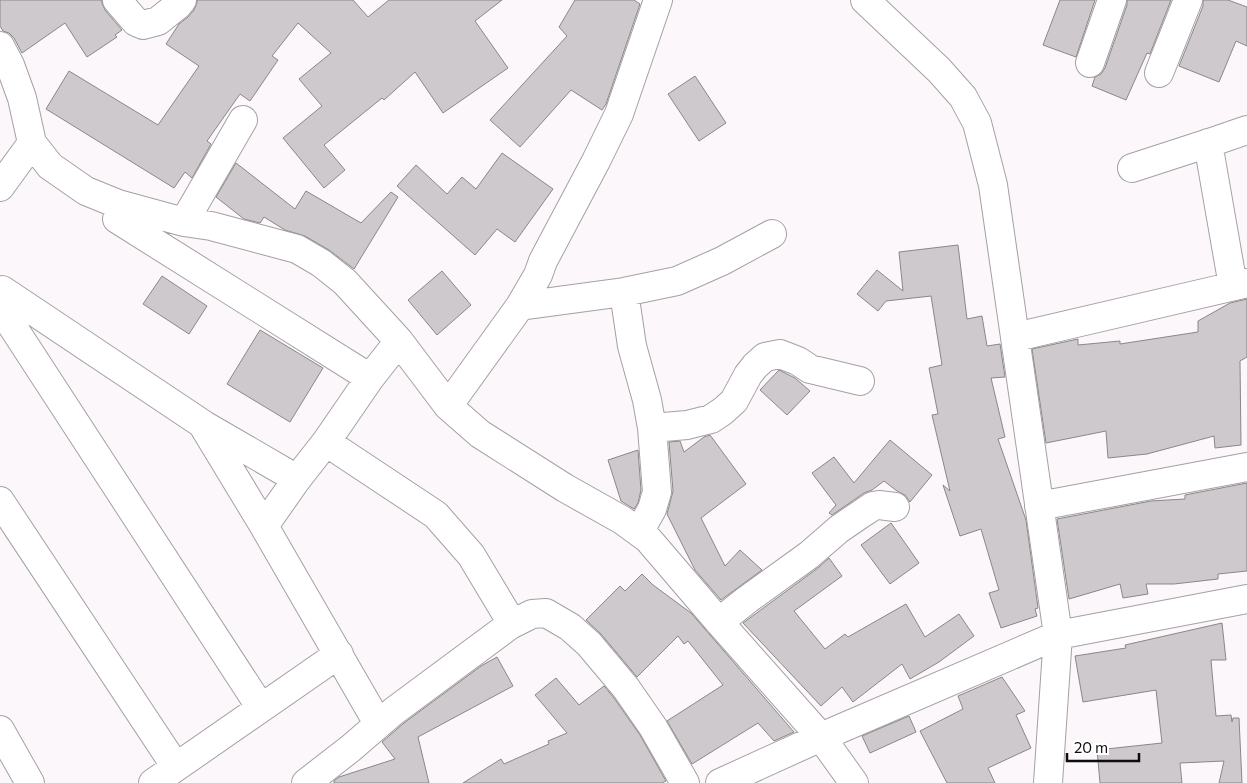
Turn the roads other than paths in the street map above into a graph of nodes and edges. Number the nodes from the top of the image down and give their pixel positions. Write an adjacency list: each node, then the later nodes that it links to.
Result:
1 (117, 0): 2 (street)
2 (182, 0)
3 (658, 0): 21 (street)
4 (865, 0): 23 (street)
5 (1112, 0): 8 (street)
6 (1188, 0): 9 (street)
7 (0, 46): 12 (street)
8 (1090, 63)
9 (1158, 73)
10 (243, 120): 17 (street)
11 (1247, 130): 13 (street)
12 (32, 142): 15 (street); 17 (street)
13 (1208, 143): 14 (street); 19 (street)
14 (1132, 168)
15 (0, 187)
16 (117, 219): 25 (street)
17 (184, 222): 24 (street)
18 (772, 234): 20 (street)
19 (1240, 285): 23 (street)
20 (624, 292): 21 (street); 29 (street)
21 (520, 306): 27 (street)
22 (7, 308): 28 (street); 43 (street)
23 (1016, 338): 34 (street)
24 (399, 341): 25 (street); 27 (street)
25 (370, 378): 30 (street)
26 (860, 381): 29 (street)
27 (448, 406): 37 (street)
28 (204, 425): 32 (street); 36 (street)
29 (652, 428): 37 (street)
30 (326, 442): 32 (street); 39 (street)
31 (1247, 467): 34 (street)
32 (297, 479): 36 (street)
33 (0, 501): 47 (street)
34 (1039, 506): 41 (street)
35 (895, 507): 40 (street)
36 (264, 526): 42 (street)
37 (639, 532): 40 (street)
38 (1247, 599): 41 (street)
39 (507, 615)
40 (719, 622): 46 (street)
41 (1058, 635): 46 (street); 54 (street)
42 (339, 654): 43 (street); 44 (street)
43 (261, 708): 47 (street)
44 (372, 713)
45 (0, 730): 48 (street)
46 (821, 737): 52 (street); 53 (street)
47 (176, 767): 49 (street)
48 (30, 783)
49 (153, 783)
50 (306, 783): 51 (street)
51 (685, 783)
52 (720, 783)
53 (854, 783)
54 (1048, 783)

